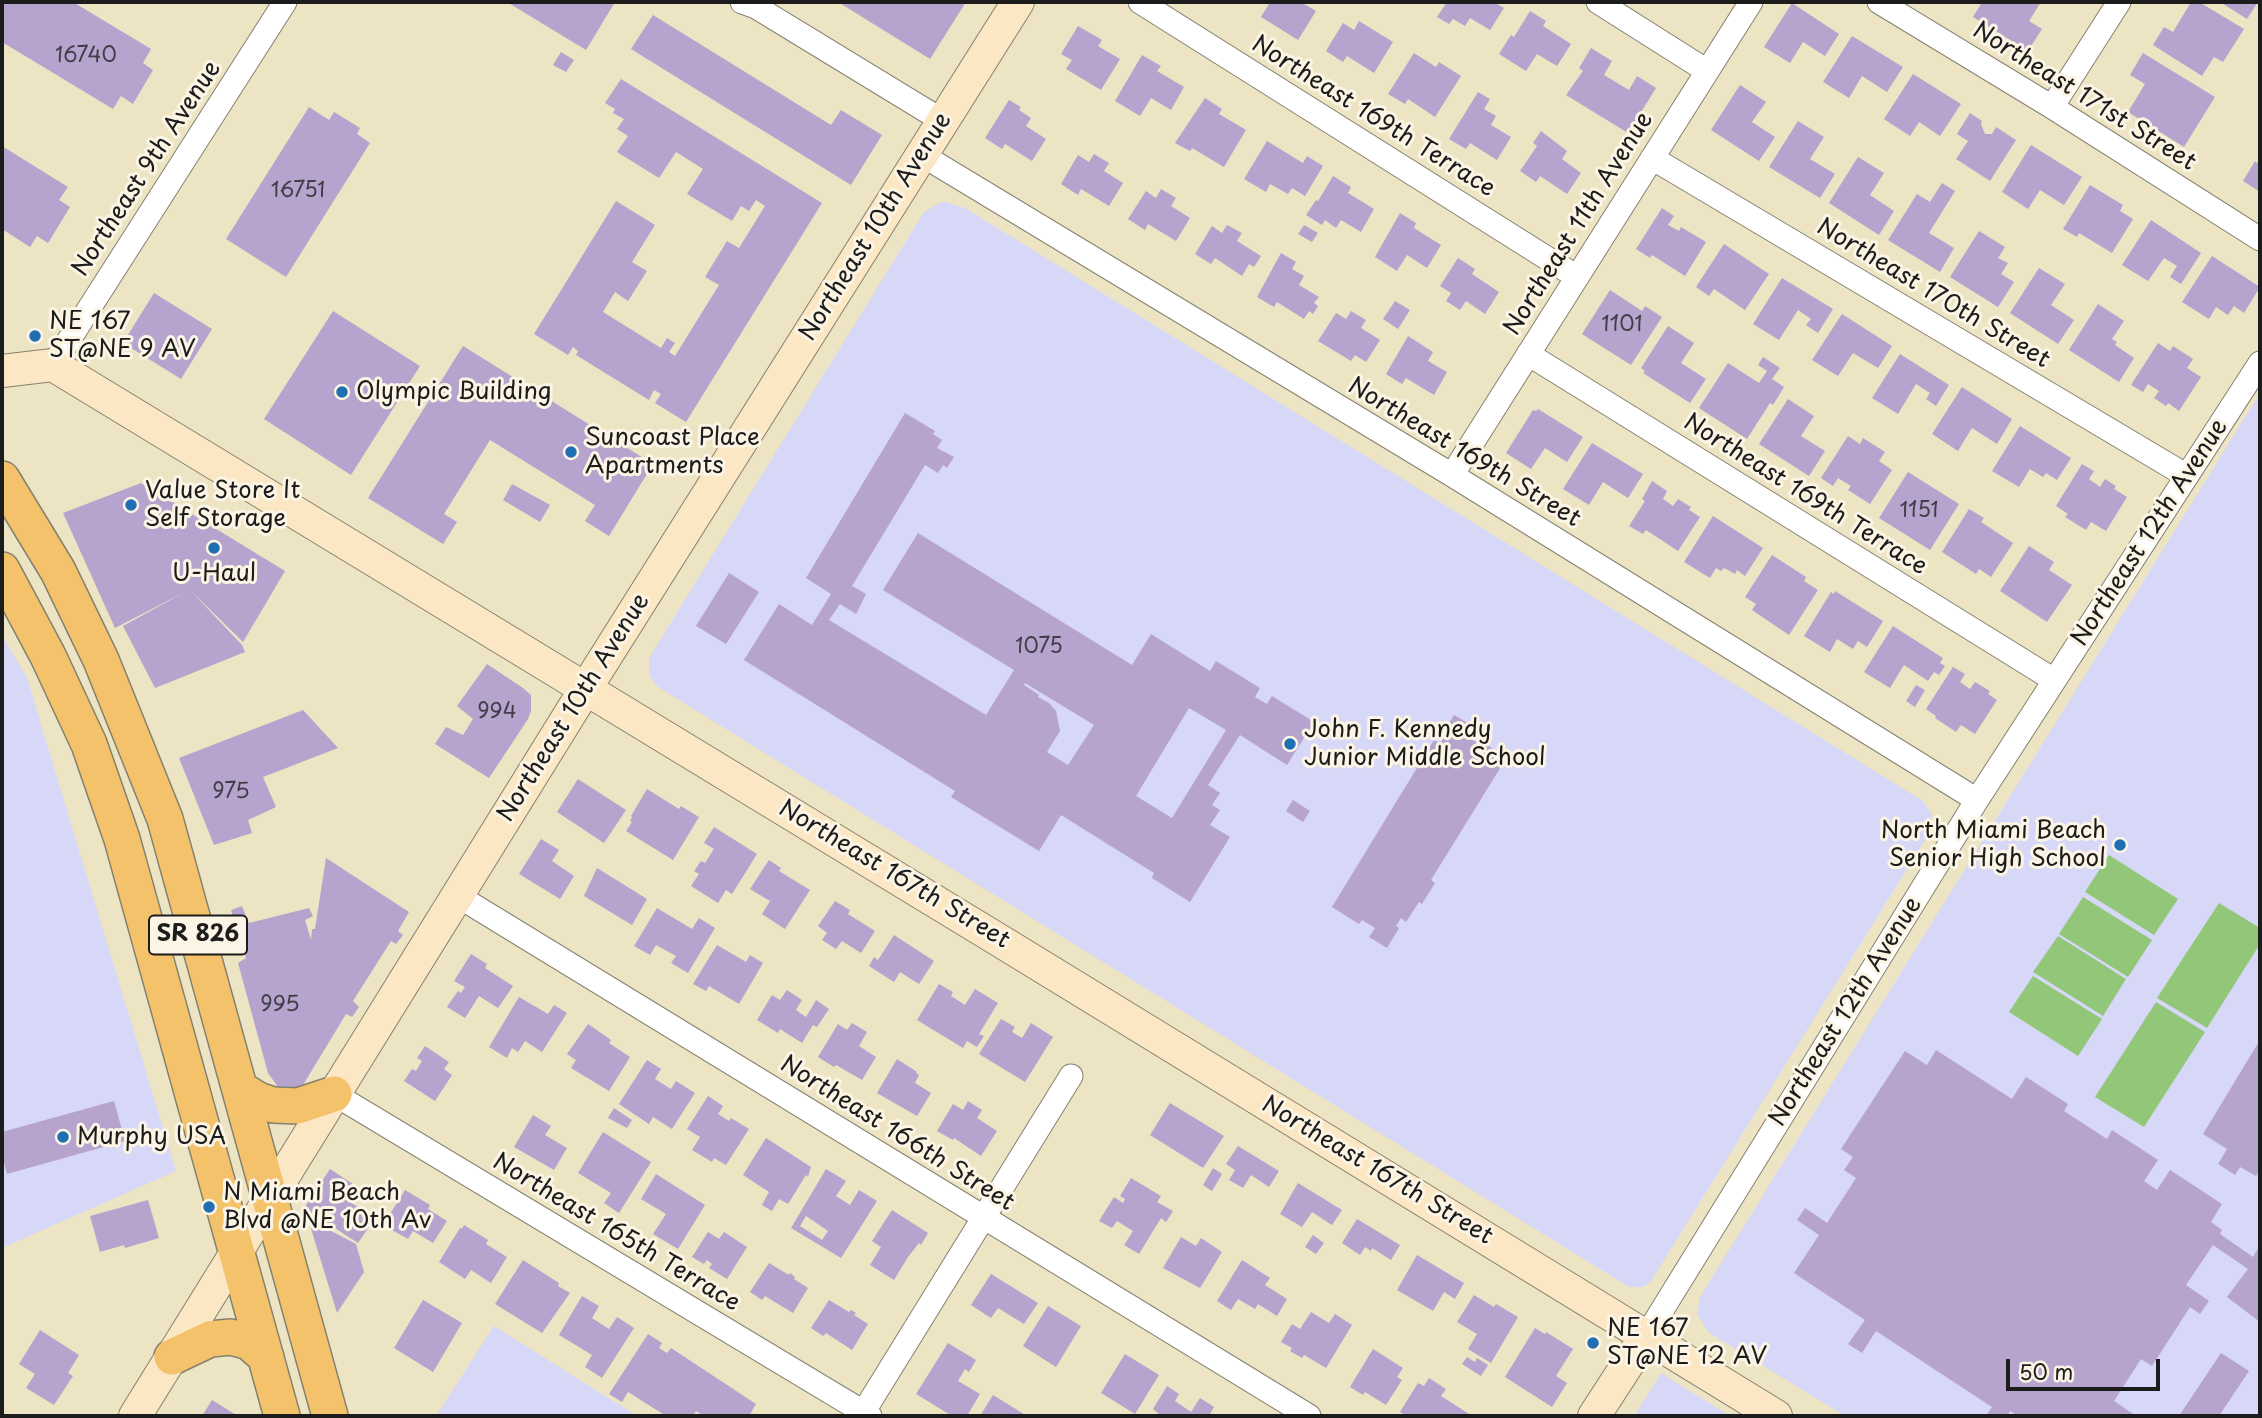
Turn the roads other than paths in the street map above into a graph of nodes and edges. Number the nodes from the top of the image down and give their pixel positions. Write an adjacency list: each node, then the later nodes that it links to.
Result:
1 (285, 2): 18 (street, Northeast 9th Avenue)
2 (743, 2): 11 (street)
3 (1018, 2): 11 (street, Northeast 10th Avenue)
4 (1140, 2): 15 (street, Northeast 169th Terrace)
5 (1598, 2): 9 (street)
6 (1751, 2): 9 (street, Northeast 11th Avenue)
7 (1879, 2): 10 (street, Northeast 171st Street)
8 (2119, 2): 10 (street)
9 (1707, 71): 13 (street, Northeast 11th Avenue)
10 (2052, 107): 14 (street, Northeast 171st Street)
11 (943, 121): 12 (street, Northeast 10th Avenue)
12 (922, 155): 20 (street, Northeast 169th Street); 25 (street, Northeast 10th Avenue)
13 (1652, 158): 15 (street, Northeast 11th Avenue); 21 (street, Northeast 170th Street)
14 (2260, 239)
15 (1577, 277): 16 (street, Northeast 11th Avenue)
16 (1528, 354): 20 (street, Northeast 11th Avenue); 24 (street, Northeast 169th Terrace)
17 (2260, 363): 21 (street, Northeast 12th Avenue)
18 (53, 365): 19 (street); 25 (street, Northeast 167th Street)
19 (2, 371)
20 (1451, 475): 26 (street, Northeast 169th Street)
21 (2187, 476): 24 (street, Northeast 12th Avenue)
22 (2, 479): 29 (main road, SR 826)
23 (2, 570): 33 (main road, SR 826)
24 (2054, 680): 26 (street, Northeast 12th Avenue)
25 (586, 688): 27 (street, Northeast 10th Avenue); 34 (street, Northeast 167th Street)
26 (1977, 800): 34 (street, Northeast 12th Avenue)
27 (458, 896): 30 (street, Northeast 10th Avenue); 32 (street, Northeast 166th Street)
28 (1071, 1076): 32 (street)
29 (240, 1089): 30 (main road); 31 (main road, SR 826)
30 (334, 1094): 31 (street, Northeast 10th Avenue); 37 (street, Northeast 165th Terrace)
31 (270, 1199): 33 (street, Northeast 10th Avenue); 40 (main road, SR 826)
32 (983, 1218): 37 (street); 41 (street, Northeast 166th Street)
33 (238, 1253): 35 (street, Northeast 10th Avenue); 36 (main road, SR 826)
34 (1646, 1336): 42 (street, Northeast 12th Avenue); 43 (street, Northeast 167th Street)
35 (172, 1357): 36 (main road); 38 (street, Northeast 10th Avenue)
36 (266, 1357): 39 (main road, SR 826)
37 (865, 1415)
38 (135, 1416)
39 (282, 1416)
40 (330, 1416)
41 (1309, 1416)
42 (1594, 1416)
43 (1776, 1416)

